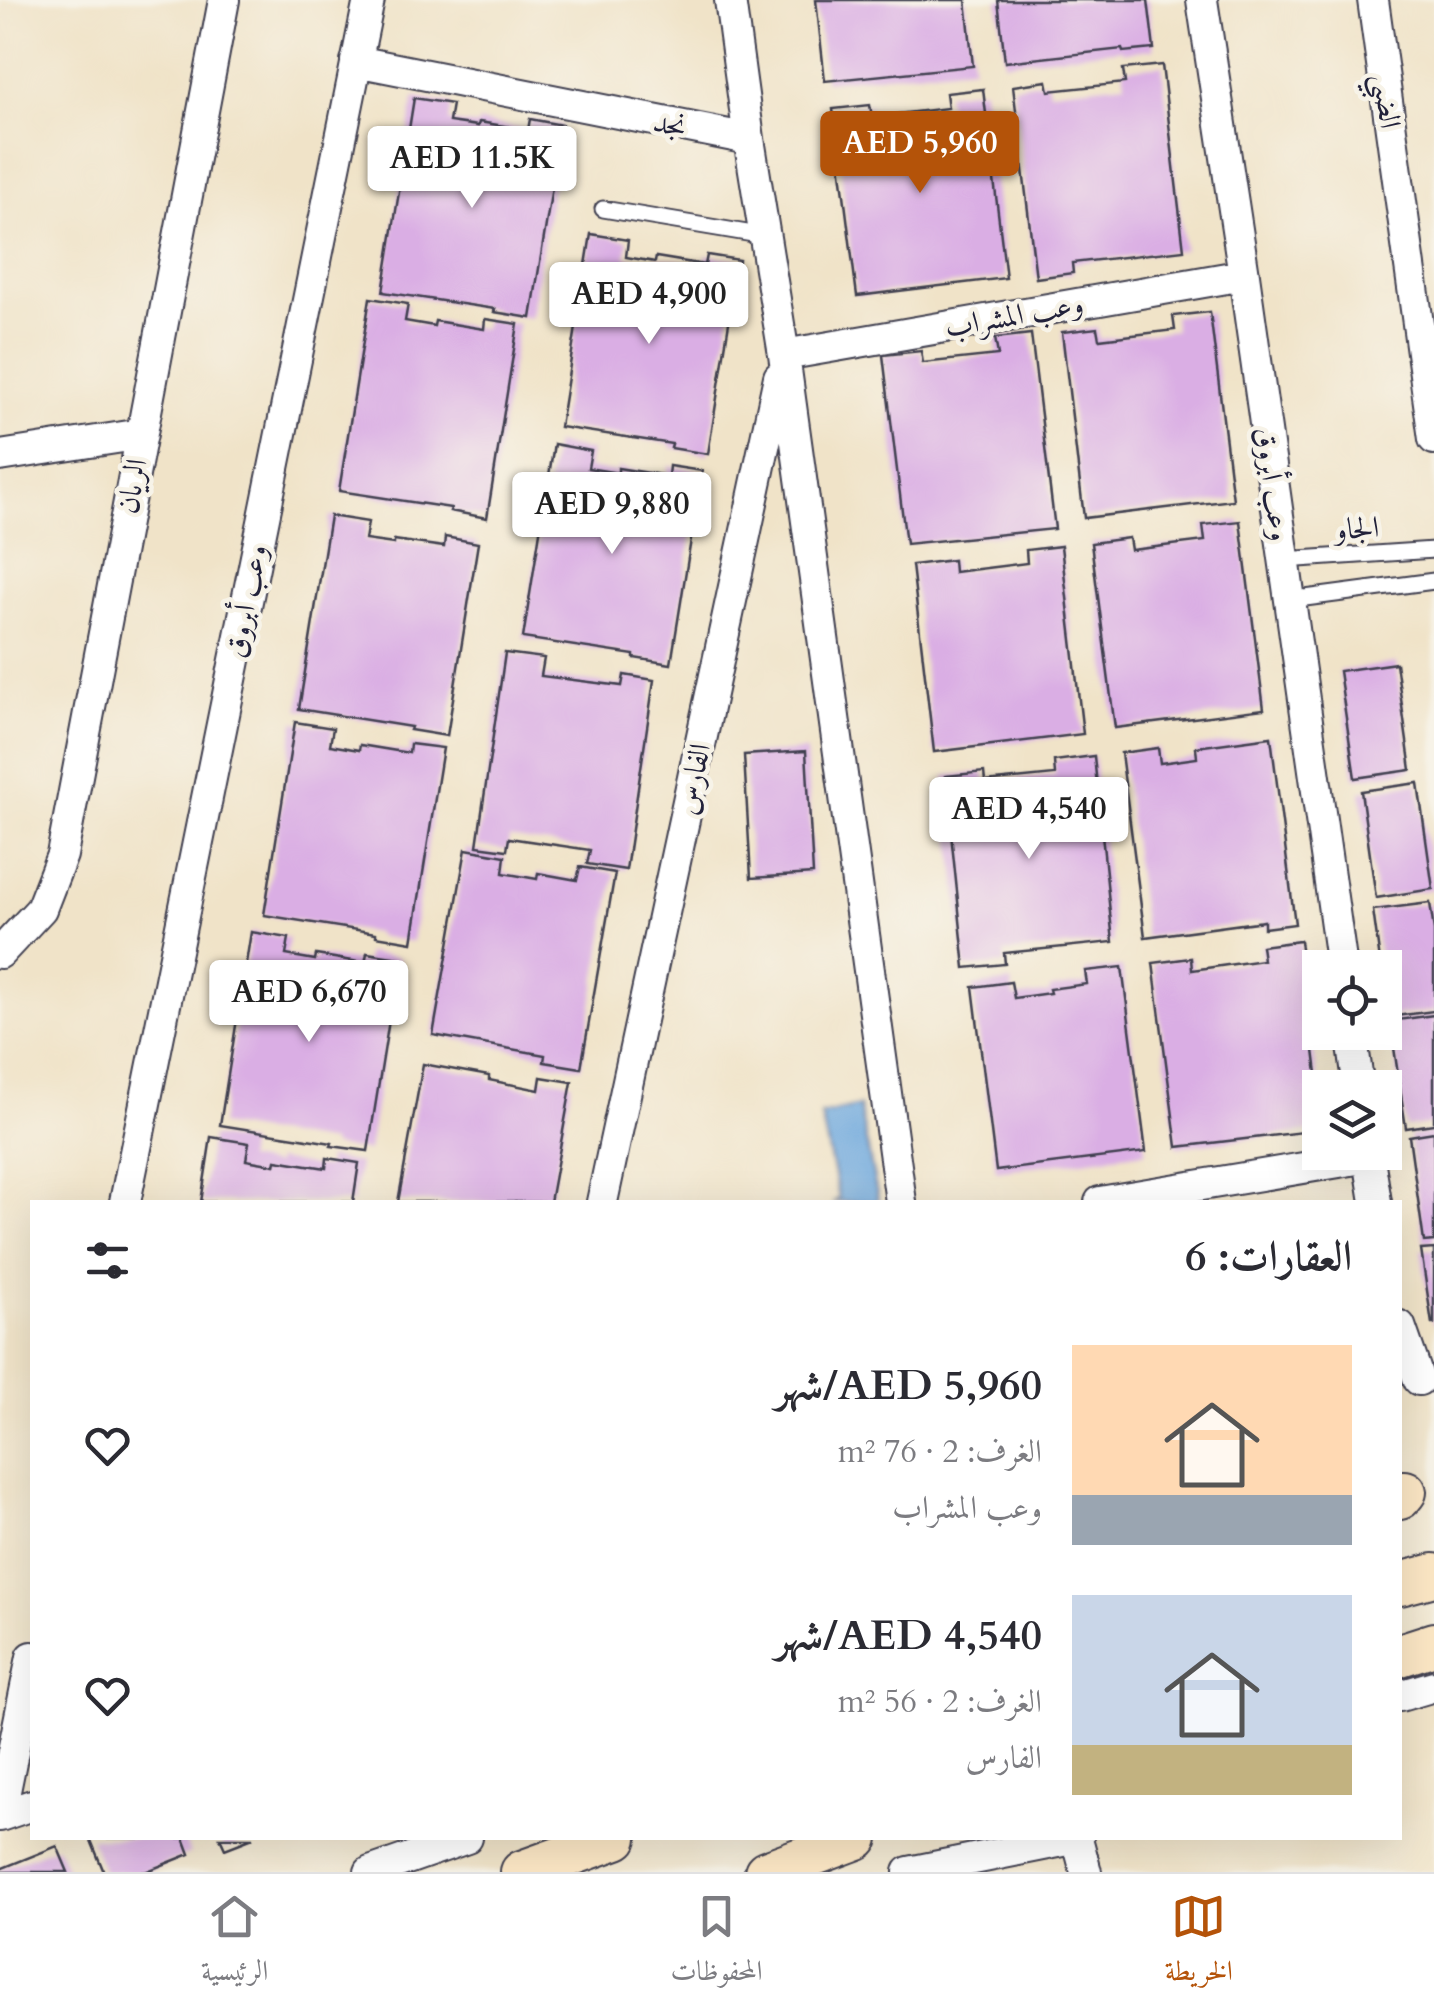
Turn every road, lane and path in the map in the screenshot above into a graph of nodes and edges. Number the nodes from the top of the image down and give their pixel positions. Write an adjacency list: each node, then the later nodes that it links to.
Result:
1 (224, 0): 12 (street, الريان)
2 (369, 0): 6 (street, وعب أبروق)
3 (730, 0): 7 (street, الفارس)
4 (1202, 0): 10 (street, وعب أبروق)
5 (1373, 0): 13 (street, الضبي)
6 (356, 61): 7 (street, نجد); 23 (street, وعب أبروق)
7 (749, 139): 9 (street, الفارس)
8 (604, 209): 9 (lane)
9 (765, 236): 11 (street, الفارس)
10 (1244, 275): 11 (street, وعب المشراب); 16 (street, وعب أبروق)
11 (784, 355): 24 (street, الفارس); 25 (street, الفارس)
12 (142, 434): 14 (street); 20 (street, الريان)
13 (1434, 439)
14 (0, 456)
15 (1434, 550): 16 (lane, الجاو)
16 (1284, 560): 18 (street, وعب أبروق)
17 (1434, 581): 18 (lane, الجاو)
18 (1290, 600): 19 (street, وعب أبروق)
19 (1339, 950)
20 (0, 953)
21 (1302, 1166): 26 (street)
22 (1371, 1170): 27 (street)
23 (124, 1200)
24 (602, 1200)
25 (901, 1200)
26 (1111, 1200)
27 (1376, 1200)
28 (1402, 1331): 29 (street)
29 (1420, 1380)
30 (1434, 1575): 31 (main road)
31 (1402, 1583)
32 (1434, 1644): 33 (main road)
33 (1402, 1653)
34 (30, 1667): 37 (street)
35 (1434, 1686): 36 (street)
36 (1402, 1695)
37 (30, 1806)
38 (461, 1840): 44 (street)
39 (610, 1840): 45 (main road)
40 (852, 1840): 43 (main road)
41 (1067, 1840): 47 (street)
42 (1078, 1840): 48 (street)
43 (784, 1865): 46 (main road)
44 (370, 1872)
45 (522, 1872)
46 (847, 1872)
47 (909, 1872)
48 (1086, 1872)

